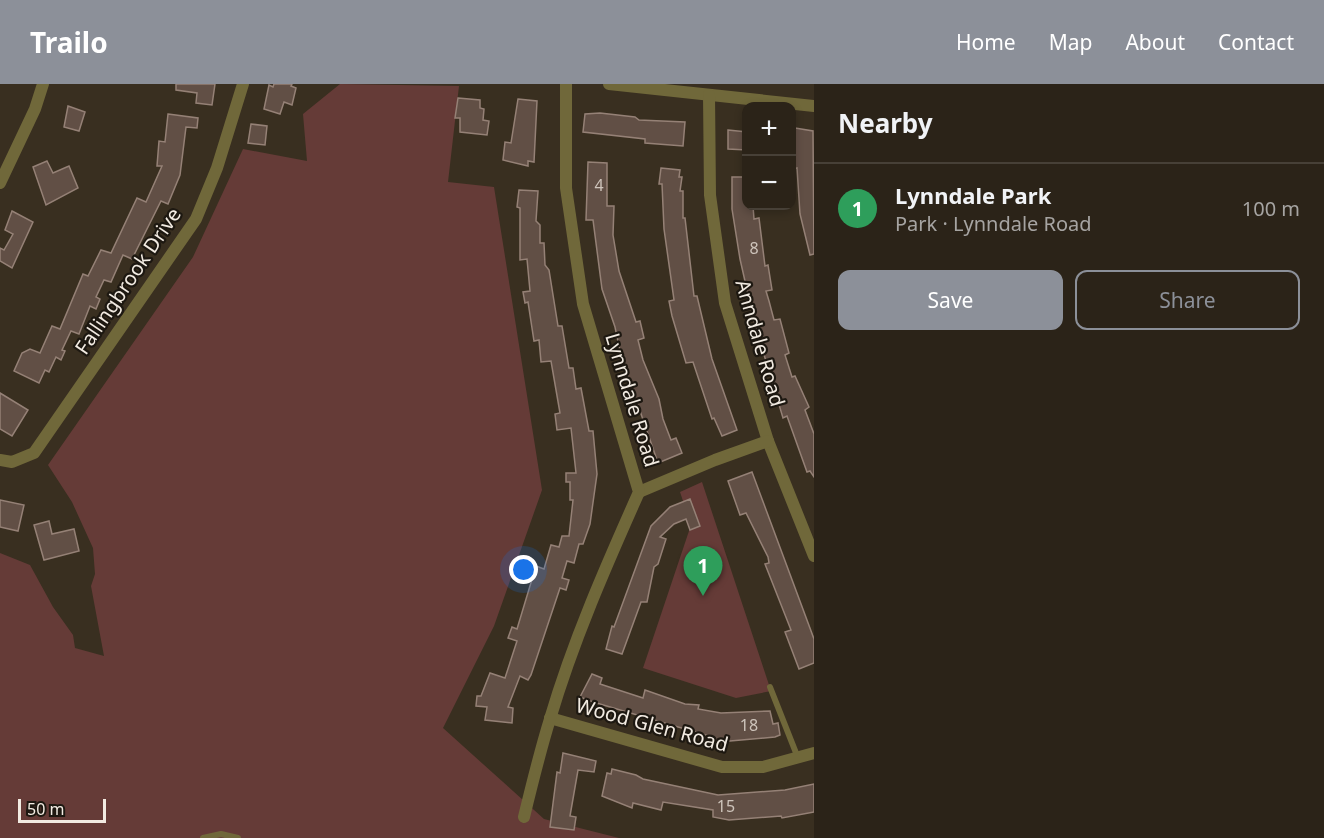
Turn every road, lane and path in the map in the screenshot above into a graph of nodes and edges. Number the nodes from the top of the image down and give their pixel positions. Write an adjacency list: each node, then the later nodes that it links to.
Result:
1 (44, 84): 7 (street)
2 (243, 84): 9 (street, Fallingbrook Drive)
3 (566, 84): 10 (street, Lynndale Road)
4 (609, 84): 5 (street)
5 (709, 95): 6 (street); 8 (street, Anndale Road)
6 (814, 106)
7 (0, 183)
8 (768, 441): 10 (street); 11 (street, Anndale Road)
9 (0, 460)
10 (639, 492): 13 (street, Lynndale Road)
11 (814, 556)
12 (770, 687): 15 (lane)
13 (550, 718): 15 (street, Wood Glen Road); 16 (street, Lynndale Road)
14 (814, 753): 15 (street, Wood Glen Road)
15 (798, 758)
16 (524, 817)
17 (203, 838): 18 (lane)
18 (238, 838)

